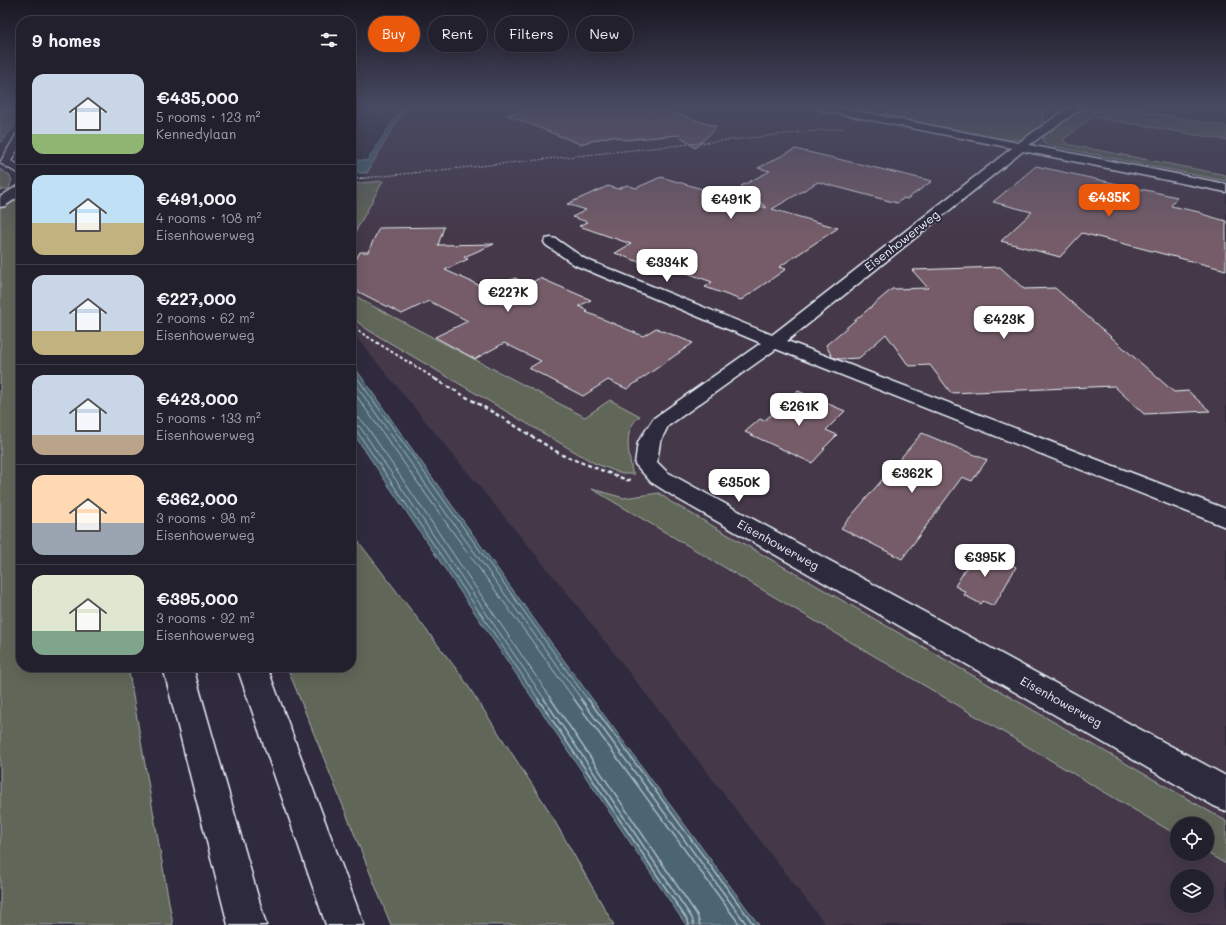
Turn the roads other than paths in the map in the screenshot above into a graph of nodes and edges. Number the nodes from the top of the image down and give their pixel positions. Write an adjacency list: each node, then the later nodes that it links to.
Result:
1 (11, 150): 4 (main road)
2 (1018, 150): 9 (main road, Eisenhowerweg)
3 (1038, 150): 5 (main road)
4 (16, 168)
5 (1226, 188)
6 (16, 192): 7 (main road)
7 (0, 203)
8 (551, 242): 9 (main road)
9 (774, 342): 10 (main road); 13 (main road, Eisenhowerweg)
10 (1226, 518)
11 (179, 672): 14 (main road)
12 (254, 672): 15 (main road)
13 (1226, 794)
14 (247, 925)
15 (345, 925)

